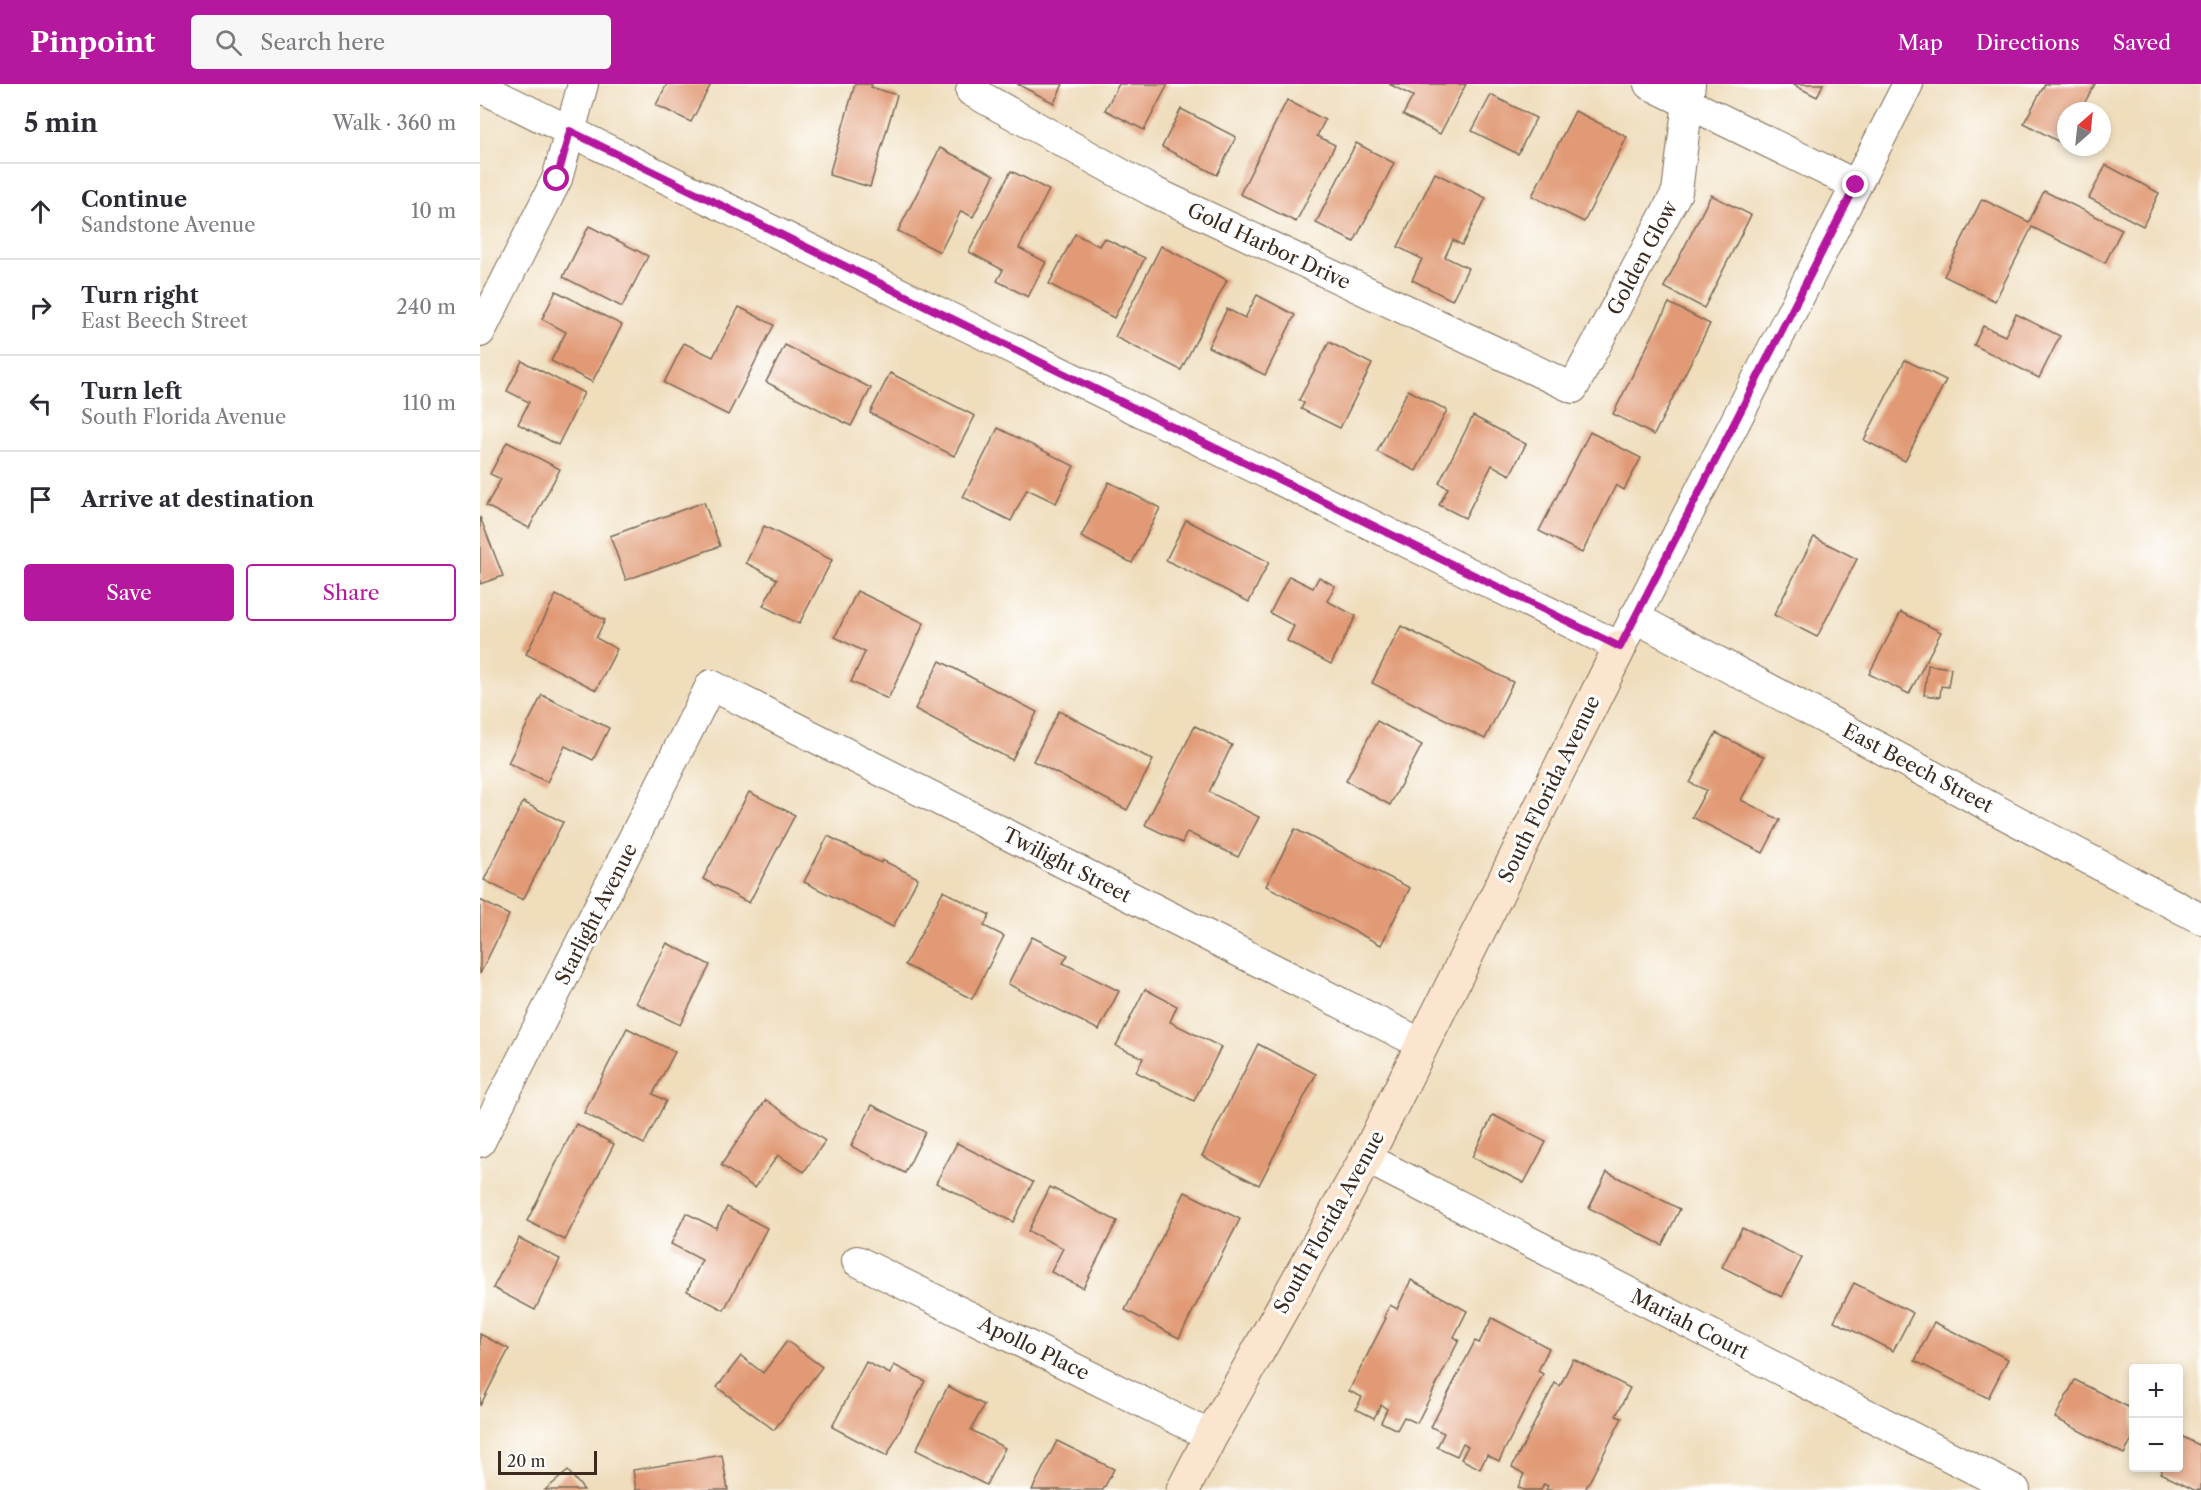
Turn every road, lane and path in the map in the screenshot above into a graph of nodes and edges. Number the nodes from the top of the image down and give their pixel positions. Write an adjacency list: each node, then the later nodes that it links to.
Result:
1 (583, 84): 7 (street)
2 (1649, 84): 6 (street)
3 (1908, 84): 8 (street, South Florida Avenue)
4 (480, 87): 7 (street)
5 (973, 88): 10 (street, Gold Harbor Drive)
6 (1689, 93): 8 (street); 10 (street, Golden Glow)
7 (570, 131): 9 (street); 12 (street)
8 (1856, 185): 11 (street, South Florida Avenue)
9 (480, 332)
10 (1573, 388)
11 (1634, 617): 12 (street, South Florida Avenue); 14 (street, East Beech Street)
12 (1620, 647): 15 (street, South Florida Avenue)
13 (711, 685): 15 (street, Twilight Street); 16 (street, Starlight Avenue)
14 (2201, 919)
15 (1422, 1044): 17 (street, South Florida Avenue)
16 (480, 1142)
17 (1366, 1158): 19 (street, South Florida Avenue); 21 (street, Mariah Court)
18 (857, 1261): 19 (street, Apollo Place)
19 (1211, 1436): 20 (street, South Florida Avenue)
20 (1184, 1490)
21 (2015, 1490)

